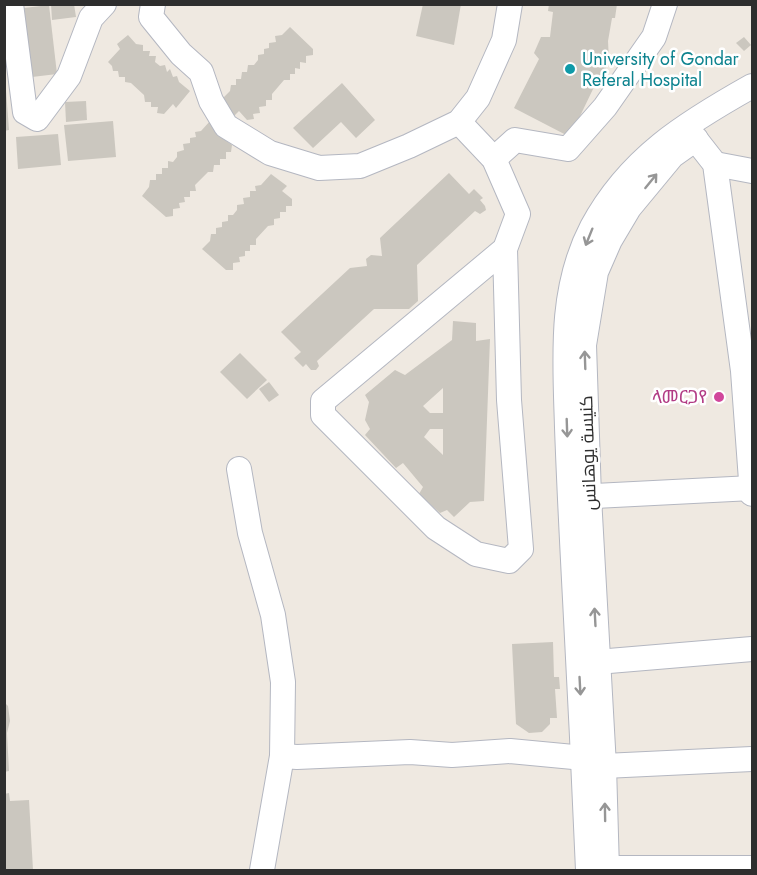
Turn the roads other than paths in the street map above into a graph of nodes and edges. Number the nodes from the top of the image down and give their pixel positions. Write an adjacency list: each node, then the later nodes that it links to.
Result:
1 (104, 4): 5 (street)
2 (153, 4): 8 (street)
3 (510, 4): 8 (street)
4 (665, 4): 10 (street)
5 (9, 7)
6 (753, 86): 9 (street)
7 (753, 104): 9 (street, كنيسة يوهانس)
8 (459, 122): 10 (street)
9 (691, 133): 11 (street); 18 (street, كنيسة يوهانس)
10 (494, 159): 13 (street)
11 (715, 164): 12 (street); 14 (street)
12 (753, 171)
13 (505, 249): 13 (street)
14 (750, 415): 16 (street)
15 (239, 469): 21 (street)
16 (752, 488): 17 (street); 18 (street)
17 (753, 494)
18 (579, 497): 20 (street, كنيسة يوهانس, one-way to 18); 23 (street, one-way to 23)
19 (753, 649): 20 (street)
20 (597, 662): 23 (street, كنيسة يوهانس)
21 (282, 756): 23 (street); 26 (street)
22 (753, 759): 23 (street)
23 (594, 762): 25 (street)
24 (753, 868): 25 (street)
25 (597, 869)
26 (262, 870)

